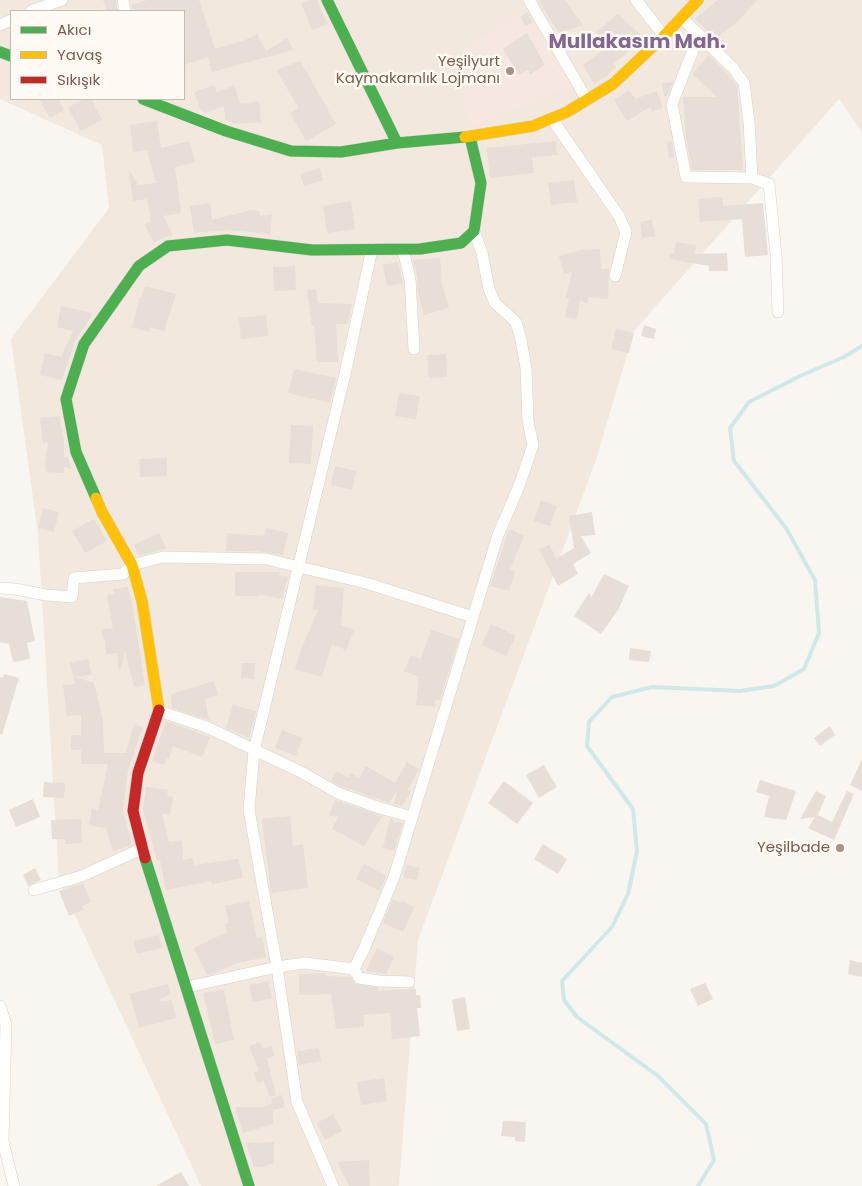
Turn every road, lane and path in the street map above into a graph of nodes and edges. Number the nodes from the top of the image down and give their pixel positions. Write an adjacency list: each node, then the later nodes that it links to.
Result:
1 (62, 0): 6 (street)
2 (327, 0): 14 (street)
3 (529, 0): 11 (street)
4 (636, 0): 9 (street)
5 (698, 0): 7 (street)
6 (33, 10)
7 (682, 18): 8 (street); 9 (street)
8 (699, 35): 15 (street); 15 (street)
9 (664, 36): 11 (street)
10 (147, 100): 14 (street)
11 (587, 100): 12 (street)
12 (552, 119): 13 (street); 19 (street)
13 (470, 137): 14 (street); 16 (street)
14 (397, 143)
15 (752, 178): 20 (street)
16 (474, 231): 18 (street); 25 (street)
17 (372, 249): 18 (street); 22 (street); 23 (street)
18 (403, 250): 21 (street)
19 (615, 276)
20 (778, 312)
21 (414, 349)
22 (132, 565): 23 (street); 24 (street); 26 (street)
23 (299, 568): 25 (street); 27 (street)
24 (0, 588)
25 (473, 617): 28 (street)
26 (159, 711): 27 (street); 29 (street)
27 (254, 751): 28 (street); 31 (street)
28 (412, 817): 32 (street)
29 (143, 848): 30 (street); 34 (street)
30 (34, 890)
31 (277, 967): 32 (street); 34 (street); 38 (street)
32 (354, 969): 33 (street)
33 (409, 982)
34 (187, 987): 37 (street)
35 (0, 1006): 36 (street)
36 (14, 1186)
37 (249, 1186)
38 (333, 1186)

